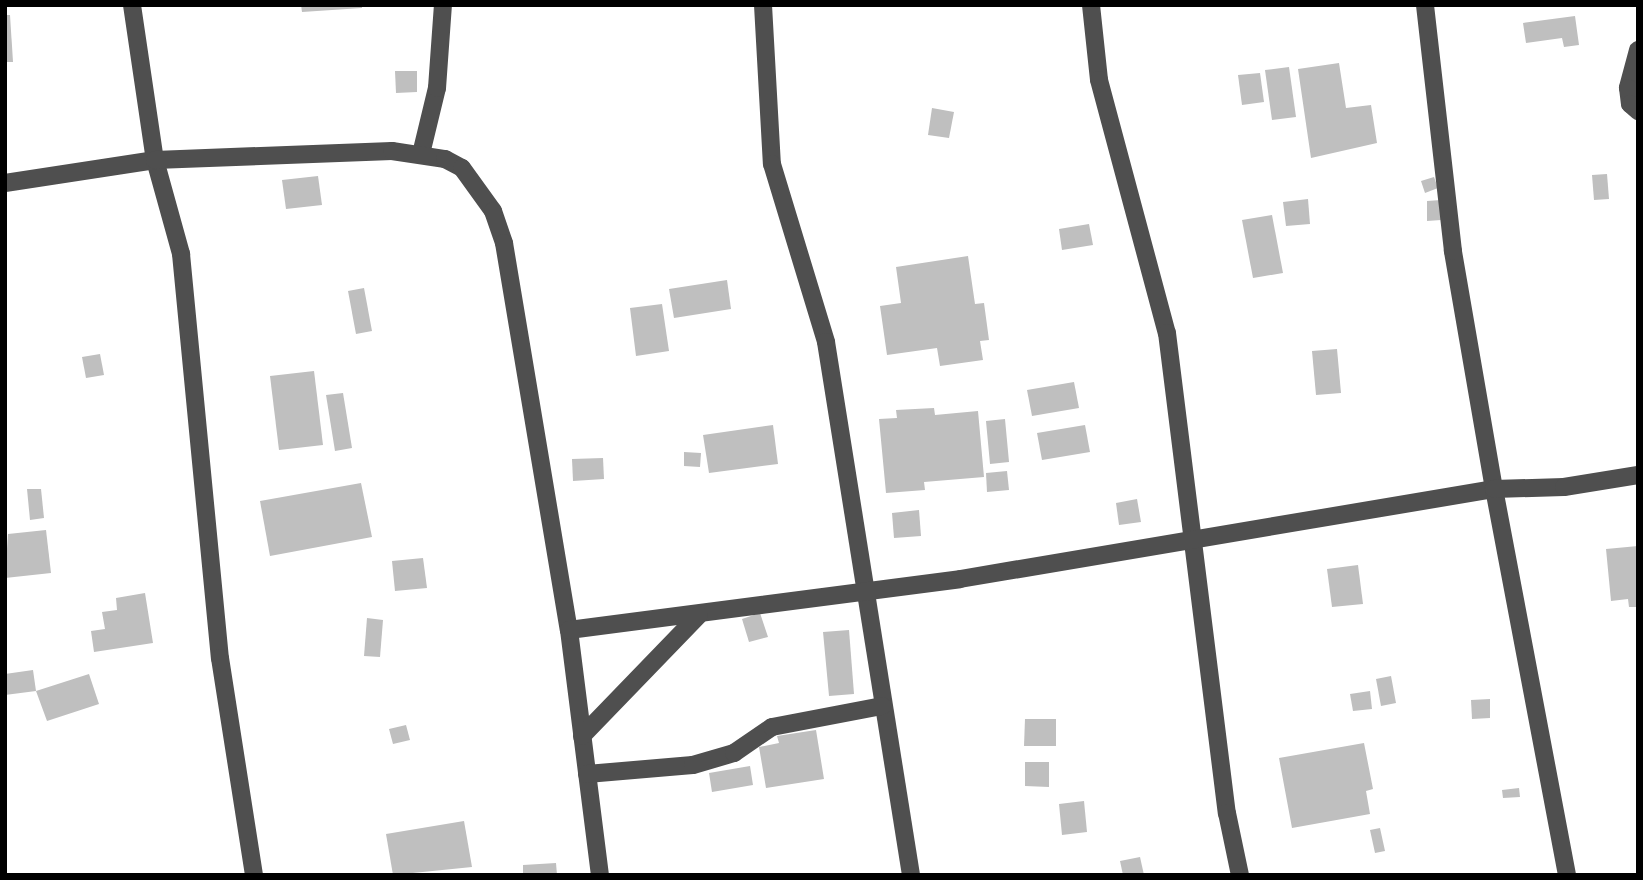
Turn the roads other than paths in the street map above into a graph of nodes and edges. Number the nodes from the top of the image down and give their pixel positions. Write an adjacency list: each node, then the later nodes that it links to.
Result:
1 (132, 5): 9 (street)
2 (443, 5): 8 (street)
3 (763, 5): 14 (street)
4 (1091, 5): 13 (street)
5 (1424, 5): 12 (street)
6 (1638, 50): 7 (street)
7 (1638, 111)
8 (421, 153): 9 (street); 16 (street)
9 (155, 160): 10 (street); 20 (street)
10 (5, 183)
11 (1638, 475): 12 (street)
12 (1494, 489): 13 (street); 24 (street)
13 (1195, 540): 14 (street); 23 (street)
14 (864, 590): 15 (street); 17 (street)
15 (699, 615): 16 (street); 18 (street)
16 (569, 629): 18 (street)
17 (882, 706): 19 (street); 22 (street)
18 (582, 736): 19 (street)
19 (586, 774): 21 (street)
20 (254, 875)
21 (600, 875)
22 (911, 875)
23 (1240, 875)
24 (1567, 875)

